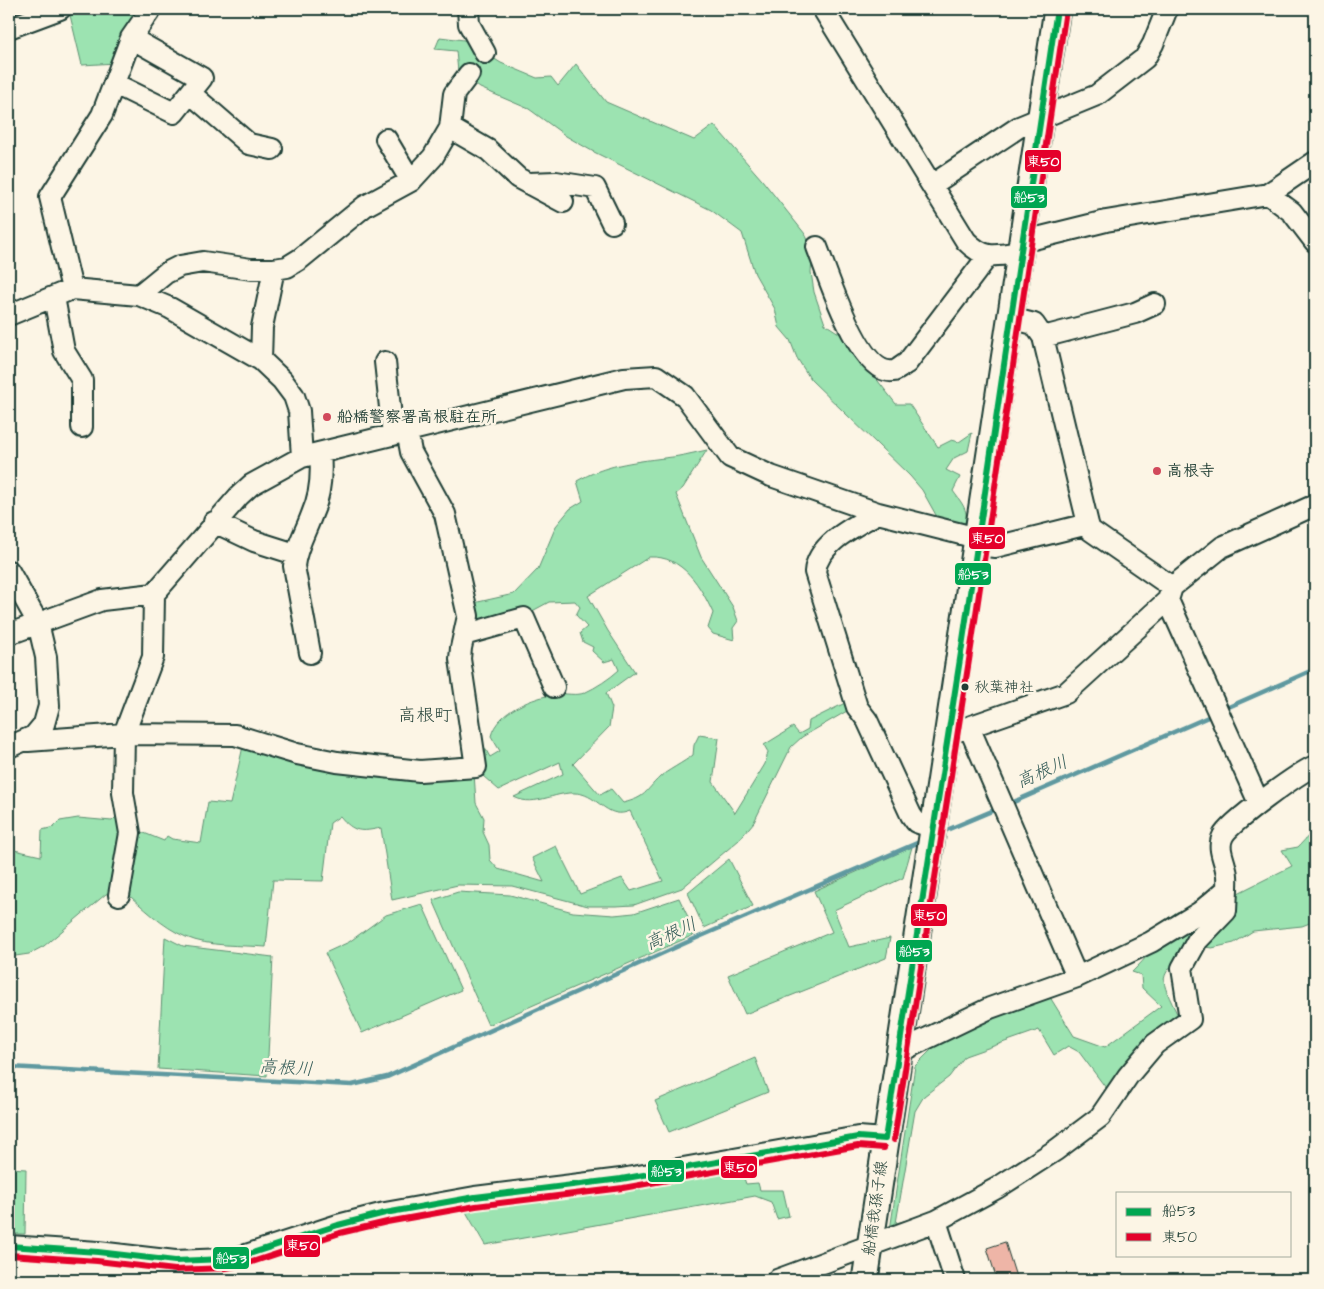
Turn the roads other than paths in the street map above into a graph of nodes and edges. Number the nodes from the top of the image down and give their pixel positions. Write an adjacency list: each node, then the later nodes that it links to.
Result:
1 (60, 9): 7 (street)
2 (151, 9): 8 (street)
3 (468, 9): 9 (street)
4 (823, 9): 20 (street)
5 (1057, 9): 13 (main road, 船橋我孫子線)
6 (1167, 9): 13 (street)
7 (9, 28)
8 (131, 38): 11 (street); 12 (street)
9 (485, 53)
10 (469, 74): 14 (street)
11 (114, 84): 12 (street); 29 (street)
12 (190, 93): 16 (street)
13 (1040, 117): 20 (street); 26 (main road, 船橋我孫子線)
14 (450, 128): 18 (street); 19 (street)
15 (386, 139): 18 (street)
16 (272, 149)
17 (1315, 162): 21 (street)
18 (411, 181): 28 (street)
19 (528, 183): 22 (street); 23 (street)
20 (932, 185): 27 (street)
21 (1268, 194): 24 (street); 26 (street)
22 (563, 202)
23 (612, 223)
24 (1315, 242)
25 (816, 247): 27 (street)
26 (1021, 247): 27 (street); 34 (main road, 船橋我孫子線)
27 (988, 256)
28 (274, 269): 30 (street); 36 (street)
29 (72, 289): 30 (street); 31 (street)
30 (139, 295): 36 (street)
31 (54, 297): 33 (street); 38 (street)
32 (1155, 304): 35 (street)
33 (9, 315)
34 (1010, 318): 35 (street); 45 (main road, 船橋我孫子線)
35 (1043, 337): 44 (street)
36 (260, 360): 40 (street)
37 (385, 362): 39 (street)
38 (82, 427)
39 (400, 433): 40 (street); 42 (street); 52 (street)
40 (311, 455): 43 (street); 46 (street)
41 (1315, 506): 49 (street)
42 (878, 513): 45 (street); 61 (street)
43 (214, 522): 46 (street); 48 (street)
44 (1088, 524): 45 (street); 49 (street)
45 (977, 542): 55 (main road, 船橋我孫子線)
46 (295, 554): 53 (street)
47 (9, 571): 50 (street)
48 (154, 594): 50 (street); 56 (street)
49 (1170, 594): 55 (street); 60 (street)
50 (38, 623): 51 (street); 57 (street)
51 (9, 634)
52 (464, 635): 54 (street); 56 (street)
53 (310, 653)
54 (554, 687)
55 (958, 731): 61 (main road, 船橋我孫子線); 64 (street)
56 (124, 734): 57 (street); 63 (street)
57 (28, 740): 58 (street)
58 (9, 747)
59 (1315, 766): 60 (street)
60 (1260, 804): 62 (street)
61 (934, 828): 65 (main road, 船橋我孫子線)
62 (1227, 889): 64 (street); 67 (street)
63 (119, 895)
64 (1077, 976): 65 (street)
65 (899, 1052): 66 (main road, 船橋我孫子線)
66 (885, 1139): 68 (main road, 船橋我孫子線); 69 (street)
67 (936, 1221): 68 (street); 72 (street)
68 (870, 1245): 70 (street); 71 (main road, 船橋我孫子線)
69 (9, 1246)
70 (777, 1280)
71 (865, 1280)
72 (955, 1280)

